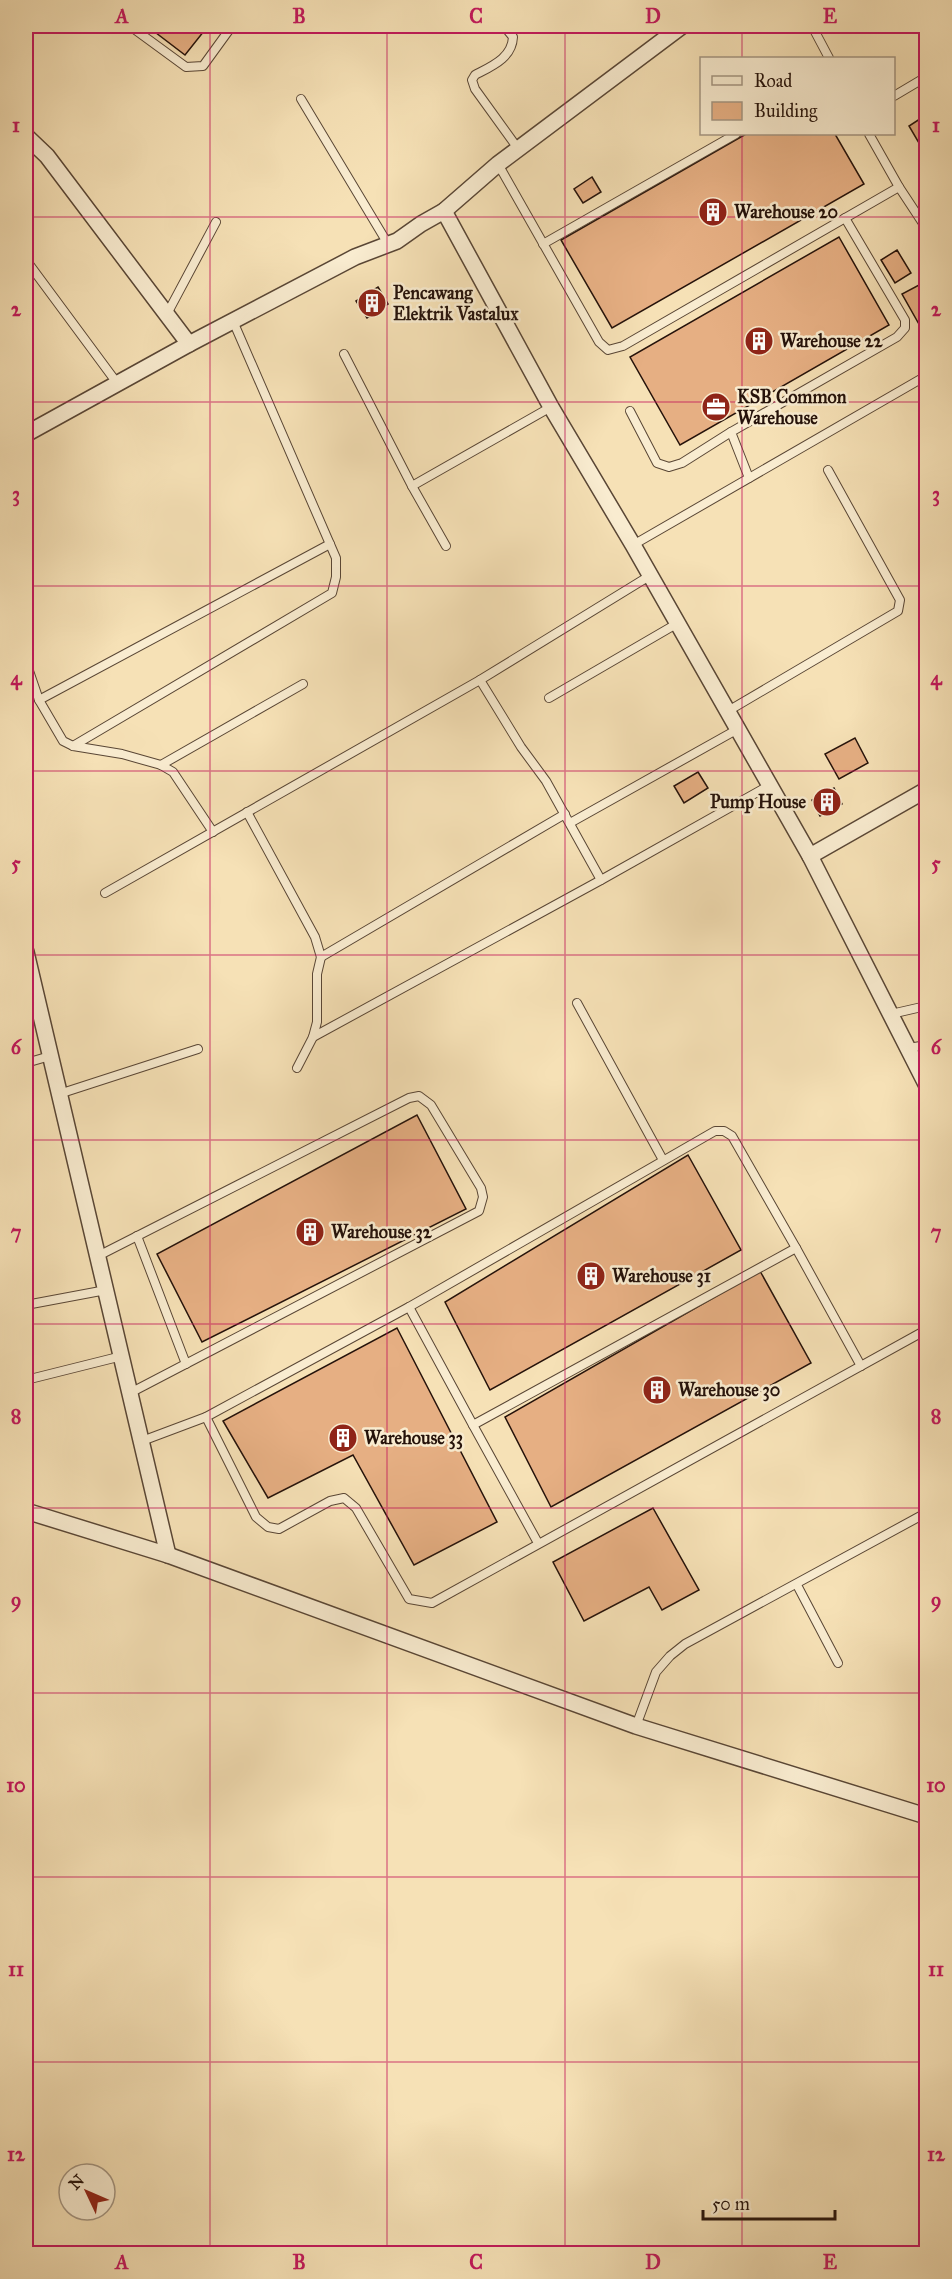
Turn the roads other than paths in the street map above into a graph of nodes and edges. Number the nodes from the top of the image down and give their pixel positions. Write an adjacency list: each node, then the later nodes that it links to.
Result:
1 (130, 26): 2 (lane)
2 (232, 26)
3 (504, 26): 13 (lane)
4 (682, 26): 13 (street)
5 (812, 26): 6 (lane)
6 (828, 57)
7 (927, 76): 8 (lane)
8 (895, 95)
9 (301, 99): 20 (lane)
10 (734, 135): 21 (lane)
11 (870, 135): 15 (lane)
12 (26, 136): 23 (street)
13 (519, 150): 14 (street)
14 (498, 164): 16 (street); 21 (lane)
15 (899, 187): 17 (lane); 19 (lane)
16 (444, 211): 20 (street); 29 (street)
17 (845, 218): 21 (lane); 32 (lane)
18 (216, 222): 23 (lane)
19 (927, 228)
20 (388, 244): 24 (street)
21 (543, 244)
22 (26, 260): 28 (lane)
23 (167, 314): 25 (street)
24 (233, 321): 25 (street); 38 (lane)
25 (189, 344): 28 (street)
26 (344, 354): 37 (lane)
27 (927, 376): 36 (lane)
28 (117, 384): 31 (street)
29 (552, 407): 37 (lane); 39 (street)
30 (630, 411): 32 (lane)
31 (28, 427)
32 (730, 432): 36 (lane)
33 (927, 445): 34 (lane)
34 (927, 459)
35 (828, 470): 48 (lane)
36 (749, 478): 39 (lane)
37 (412, 486): 40 (lane)
38 (330, 544): 47 (lane); 50 (lane)
39 (633, 544): 41 (street)
40 (446, 546)
41 (651, 575): 42 (street); 44 (lane)
42 (678, 623): 46 (lane); 48 (street)
43 (26, 662): 47 (lane)
44 (480, 680): 54 (lane); 55 (lane)
45 (303, 684): 51 (lane)
46 (549, 698)
47 (39, 699): 50 (lane)
48 (728, 711): 49 (street)
49 (738, 729): 52 (street); 56 (lane)
50 (73, 746): 51 (lane)
51 (161, 765): 57 (lane)
52 (770, 784): 58 (street); 59 (lane)
53 (927, 790): 58 (street)
54 (247, 812): 57 (lane); 62 (lane)
55 (565, 814): 56 (lane); 62 (lane)
56 (570, 823): 59 (lane)
57 (213, 832): 60 (lane)
58 (810, 856): 65 (street)
59 (601, 880): 66 (lane)
60 (105, 893)
61 (26, 952): 70 (street)
62 (321, 957): 66 (lane)
63 (577, 1003): 75 (lane)
64 (927, 1006): 65 (lane)
65 (891, 1014): 68 (street)
66 (313, 1036): 72 (lane)
67 (927, 1045): 68 (lane)
68 (909, 1048): 73 (street)
69 (198, 1049): 74 (lane)
70 (50, 1056): 71 (lane); 74 (street)
71 (26, 1063)
72 (297, 1068)
73 (927, 1084)
74 (59, 1094): 78 (street)
75 (663, 1160): 77 (lane); 81 (lane)
76 (137, 1236): 78 (lane); 84 (lane); 84 (lane)
77 (796, 1248): 85 (lane); 89 (lane)
78 (98, 1256): 79 (street)
79 (106, 1290): 80 (lane); 83 (street)
80 (26, 1305)
81 (409, 1307): 88 (lane); 89 (lane)
82 (927, 1330): 85 (lane)
83 (122, 1356): 86 (lane); 87 (street)
84 (186, 1364): 87 (lane)
85 (861, 1366): 93 (lane)
86 (26, 1380)
87 (130, 1393): 90 (street)
88 (206, 1416): 90 (lane); 93 (lane)
89 (473, 1425): 93 (lane)
90 (142, 1441): 94 (street)
91 (26, 1511): 94 (street)
92 (927, 1513): 95 (lane)
93 (538, 1543)
94 (168, 1555): 97 (street)
95 (797, 1584): 96 (lane); 97 (lane)
96 (838, 1663)
97 (636, 1726): 98 (street)
98 (927, 1816)

